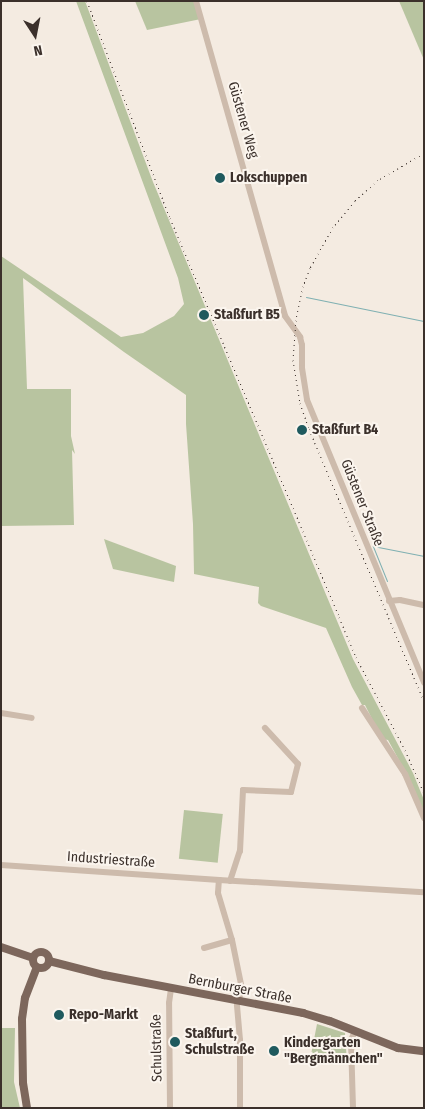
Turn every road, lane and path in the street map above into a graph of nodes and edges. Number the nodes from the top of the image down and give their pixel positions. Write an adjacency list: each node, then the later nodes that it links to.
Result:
1 (196, 1): 2 (street, Güstener Weg)
2 (295, 330): 3 (street, Güstener Straße)
3 (389, 601): 4 (street); 5 (street, Güstener Straße)
4 (424, 605)
5 (424, 683)
6 (362, 708): 10 (street)
7 (1, 713): 8 (street)
8 (32, 718)
9 (265, 728): 13 (street)
10 (424, 818)
11 (1, 865): 12 (street, Industriestraße)
12 (219, 880): 13 (street, Industriestraße); 15 (street)
13 (230, 881): 14 (street, Industriestraße)
14 (424, 892)
15 (232, 940): 17 (street); 22 (street)
16 (1, 947): 18 (main road)
17 (204, 948)
18 (33, 958): 19 (main road); 20 (main road)
19 (49, 961): 20 (main road); 21 (main road, Bernburger Straße)
20 (37, 967): 25 (main road)
21 (171, 988): 22 (main road, Bernburger Straße); 26 (street, Schulstraße)
22 (238, 1002): 23 (main road, Bernburger Straße); 27 (street)
23 (355, 1031): 24 (main road, Bernburger Straße); 28 (street)
24 (424, 1051)
25 (28, 1108)
26 (170, 1108)
27 (240, 1108)
28 (353, 1108)

